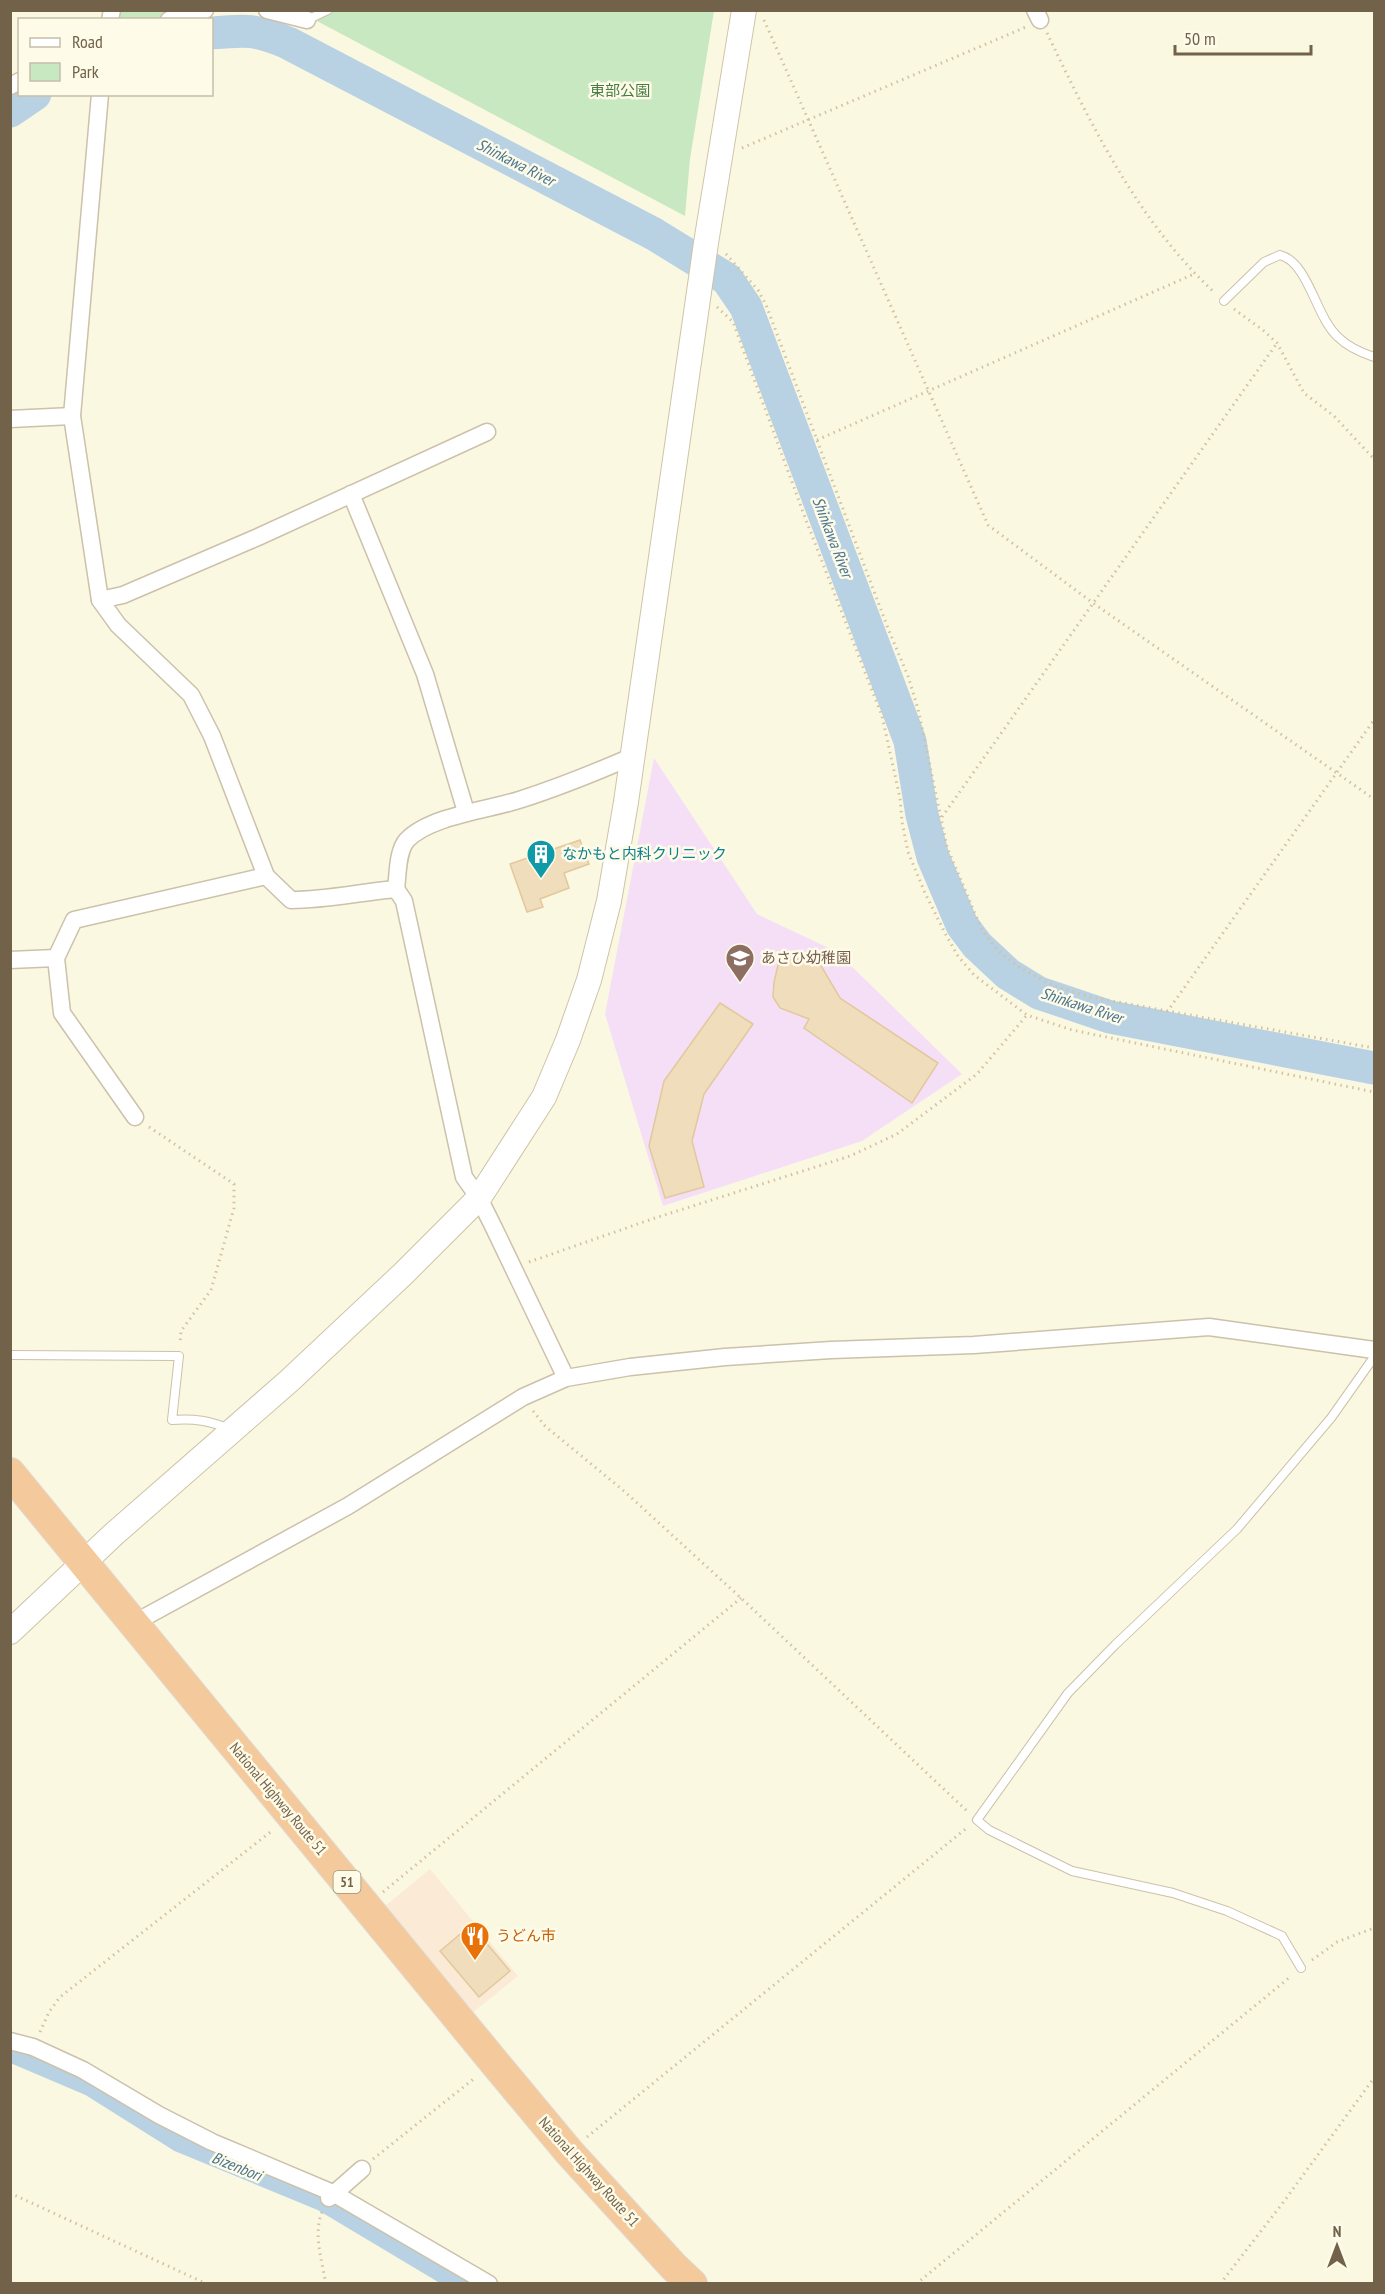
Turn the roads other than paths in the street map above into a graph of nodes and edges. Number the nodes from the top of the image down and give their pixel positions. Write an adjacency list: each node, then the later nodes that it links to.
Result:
1 (206, 10): 5 (street)
2 (267, 10): 6 (street)
3 (328, 10): 6 (lane)
4 (744, 10): 15 (street)
5 (177, 18)
6 (307, 20)
7 (100, 96): 10 (street)
8 (1224, 301): 9 (lane)
9 (1374, 357)
10 (72, 416): 11 (street); 14 (street)
11 (10, 420)
12 (488, 432): 13 (street)
13 (351, 494): 14 (street); 16 (street)
14 (100, 600): 17 (street)
15 (631, 757): 16 (street); 22 (street)
16 (466, 812): 18 (street)
17 (266, 876): 18 (street); 19 (street)
18 (396, 889): 22 (street)
19 (56, 958): 20 (street); 21 (street)
20 (10, 960)
21 (135, 1117)
22 (479, 1198): 26 (street); 27 (street)
23 (1374, 1350): 26 (street)
24 (10, 1355): 27 (lane)
25 (1374, 1357): 32 (lane)
26 (566, 1378): 30 (street)
27 (233, 1430): 29 (street)
28 (10, 1473): 29 (highway, National Highway Route 51 / 51)
29 (84, 1563): 30 (highway, National Highway Route 51 / 51); 31 (street)
30 (134, 1623): 37 (highway, National Highway Route 51 / 51)
31 (10, 1632)
32 (1301, 1968)
33 (10, 2041): 35 (street)
34 (362, 2169): 35 (street)
35 (328, 2201): 36 (street)
36 (489, 2283)
37 (692, 2283)

